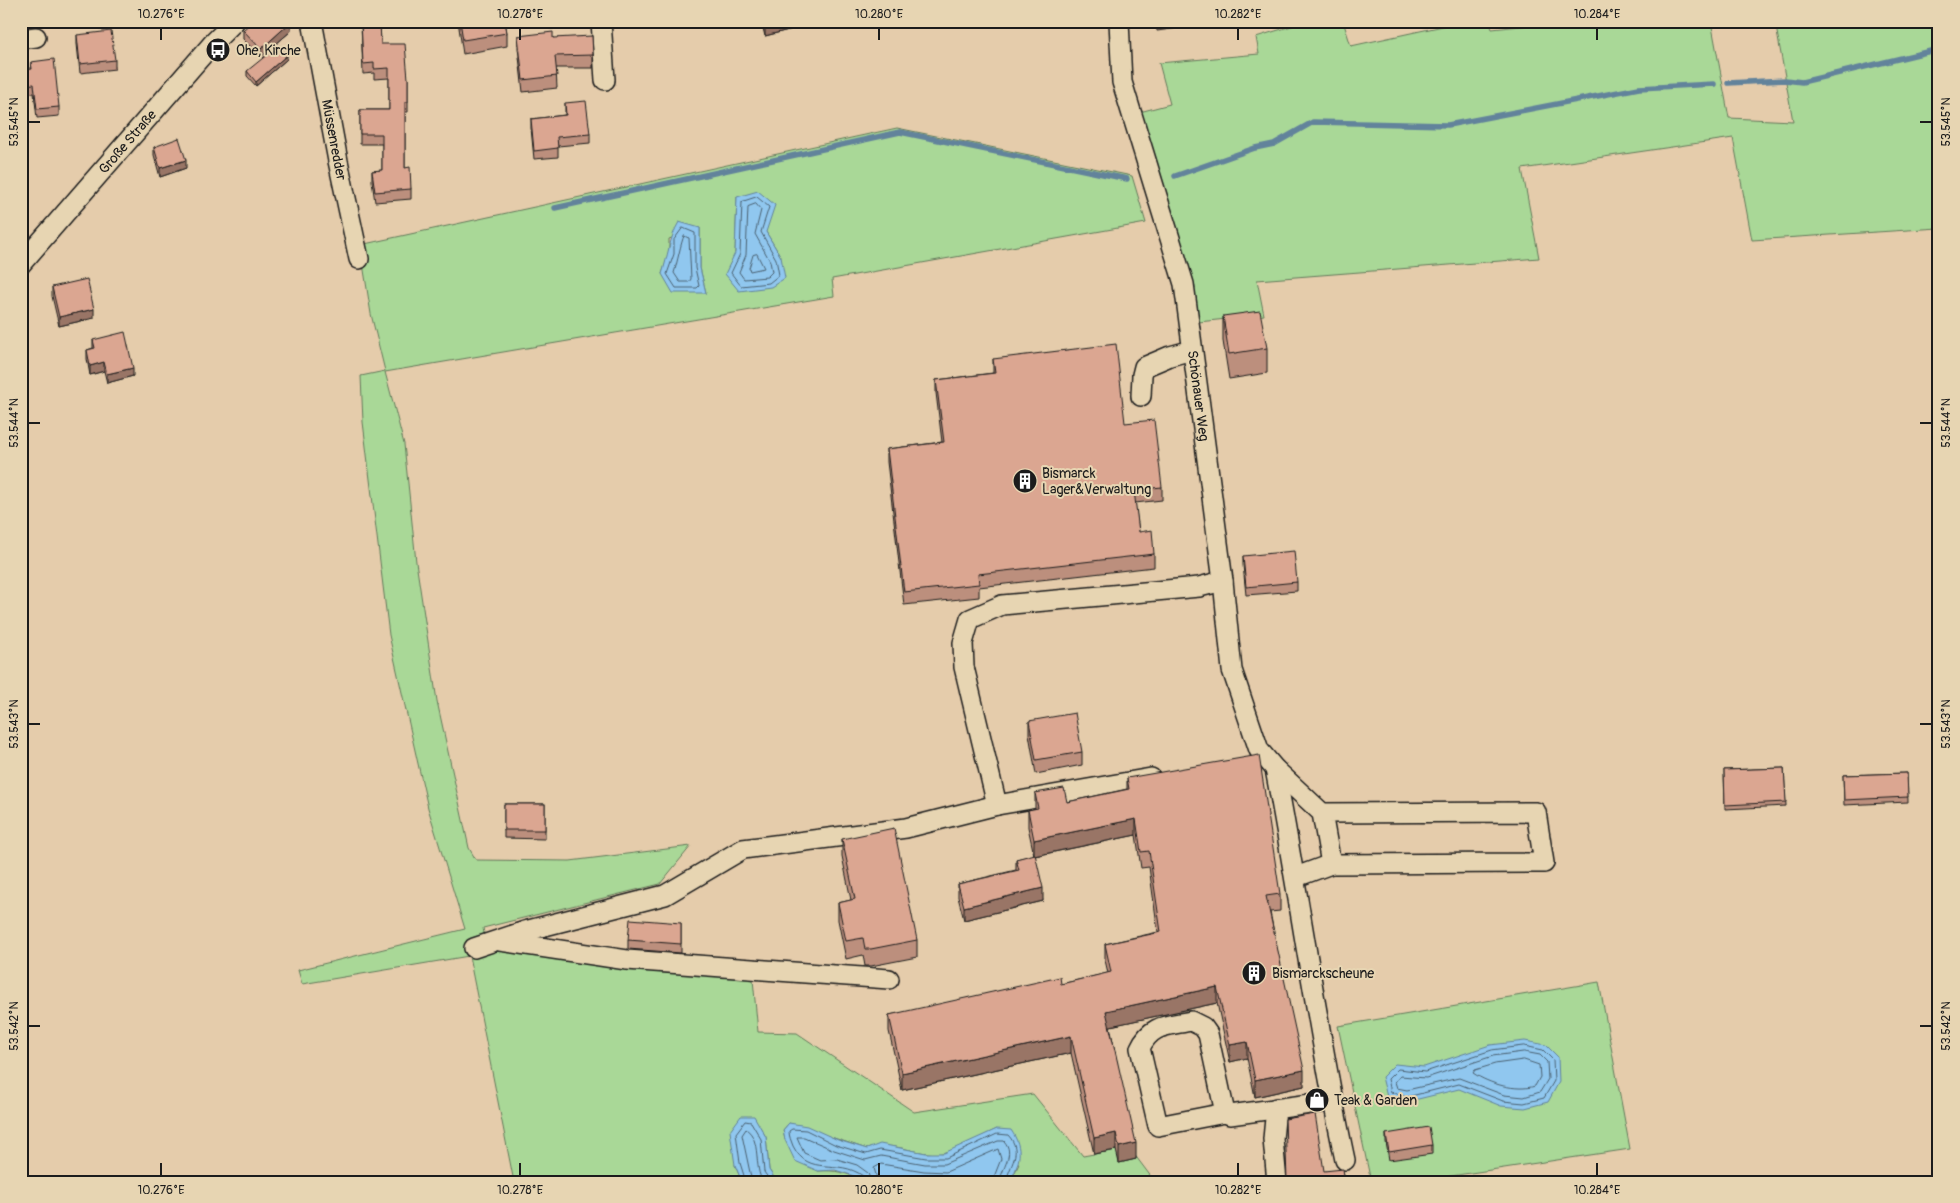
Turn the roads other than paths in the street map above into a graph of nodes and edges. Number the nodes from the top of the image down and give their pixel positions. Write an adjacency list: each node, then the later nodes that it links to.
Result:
1 (235, 21): 7 (street, Große Straße)
2 (312, 21): 6 (street, Müssenredder)
3 (601, 21): 5 (street)
4 (1119, 21): 8 (street, Schönauer Weg)
5 (605, 80)
6 (358, 259)
7 (21, 264)
8 (1192, 350): 9 (street); 10 (street, Schönauer Weg)
9 (1142, 396)
10 (1223, 581): 12 (street, Schönauer Weg); 14 (street)
11 (1248, 762): 12 (street)
12 (1271, 764): 15 (street); 17 (street)
13 (1173, 774): 14 (street)
14 (997, 804): 18 (street)
15 (1322, 813): 16 (street); 16 (street)
16 (1331, 864): 17 (street)
17 (1296, 877): 21 (street)
18 (497, 941): 19 (street); 20 (street)
19 (474, 948)
20 (889, 979)
21 (1332, 1101): 22 (street); 24 (street)
22 (1276, 1108): 23 (street); 25 (street)
23 (1225, 1113): 23 (street)
24 (1345, 1160)
25 (1277, 1182)

